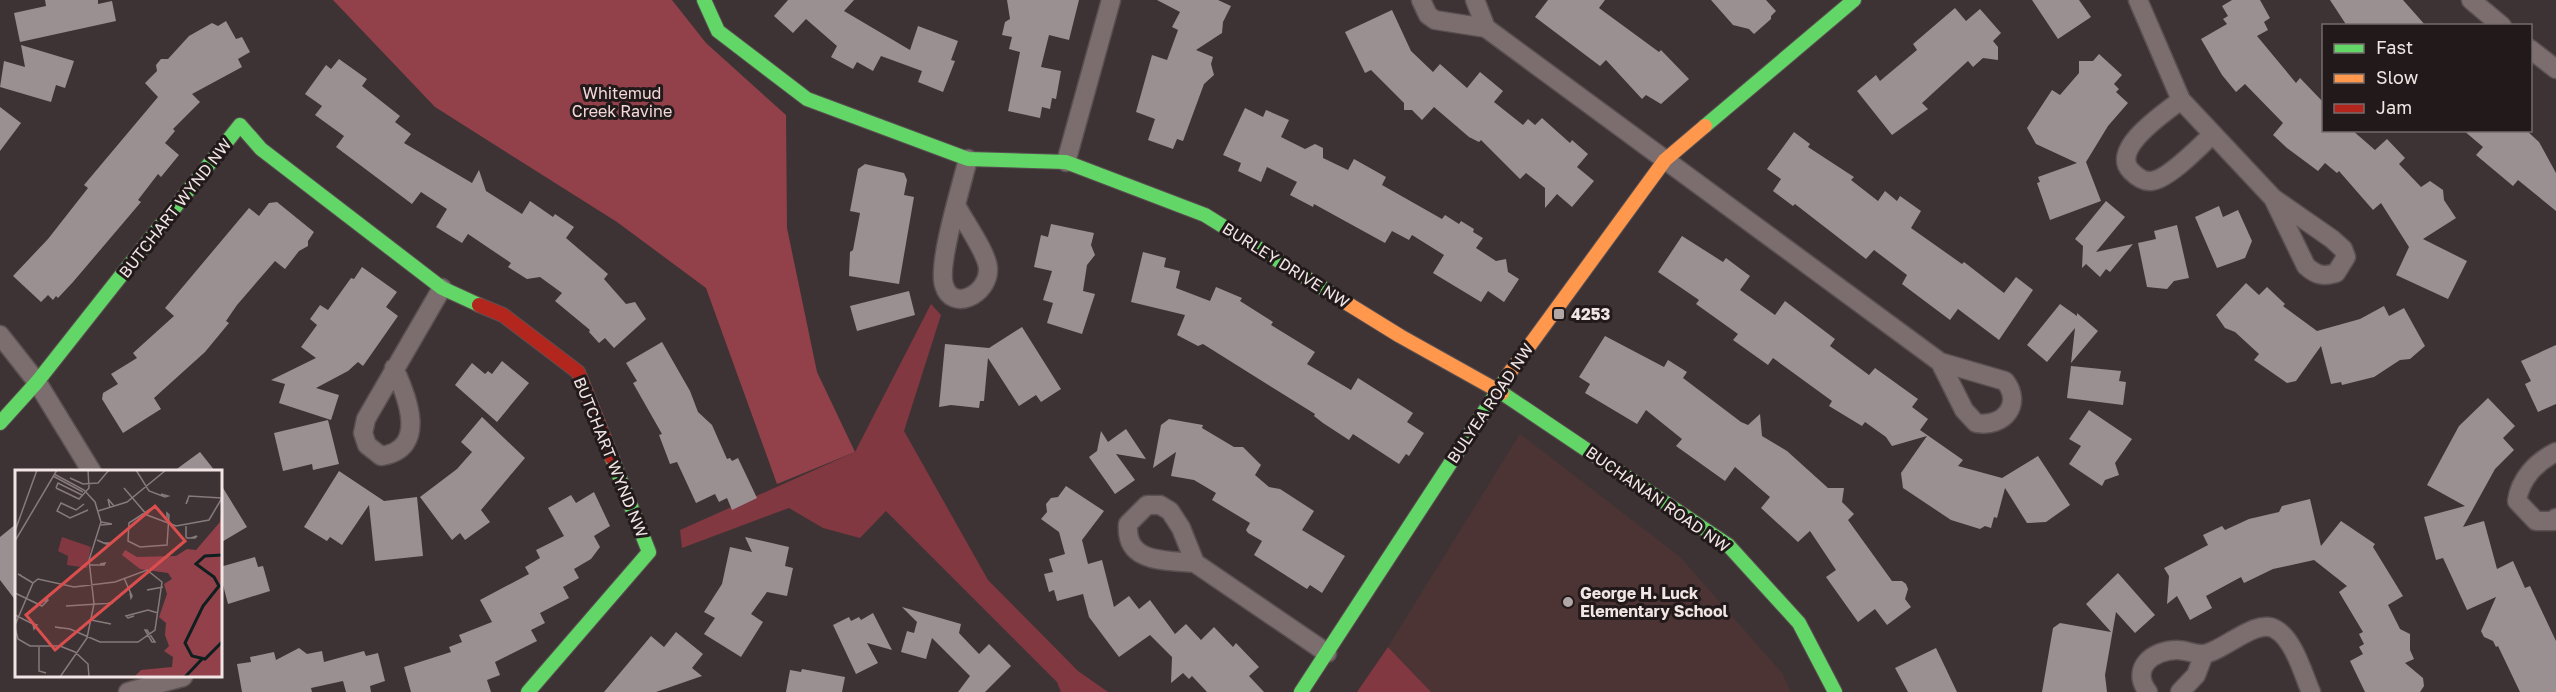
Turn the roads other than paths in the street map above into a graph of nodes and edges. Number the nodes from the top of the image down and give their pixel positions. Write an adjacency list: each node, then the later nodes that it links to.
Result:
1 (704, 0): 14 (street, BURLEY DRIVE NW)
2 (1111, 0): 16 (street)
3 (1421, 0): 9 (street)
4 (1475, 0): 9 (street)
5 (2138, 0): 12 (street)
6 (2471, 0): 8 (street)
7 (1852, 1): 15 (street, BULYEA ROAD NW)
8 (2500, 24)
9 (1486, 28): 15 (street)
10 (2532, 51): 11 (street)
11 (2556, 69)
12 (2181, 100): 13 (street); 13 (street)
13 (2213, 134): 17 (street)
14 (968, 159): 16 (street, BURLEY DRIVE NW); 18 (street)
15 (1665, 160): 21 (street); 24 (street, BULYEA ROAD NW)
16 (1066, 162): 24 (street, BURLEY DRIVE NW)
17 (2273, 198)
18 (957, 207)
19 (442, 288): 22 (street); 23 (street, BUTCHART WYND NW); 34 (street, BUTCHART WYND NW)
20 (0, 335): 23 (street)
21 (1940, 362)
22 (394, 368)
23 (38, 382): 25 (street); 27 (street)
24 (1497, 389): 30 (street, BULYEA ROAD NW); 36 (street, BUCHANAN ROAD NW)
25 (0, 423)
26 (2556, 452): 28 (street)
27 (91, 470)
28 (2555, 522)
29 (1195, 563): 30 (street)
30 (1327, 653): 35 (street, BULYEA ROAD NW)
31 (2204, 654): 37 (street); 38 (street); 39 (street)
32 (183, 682): 33 (street)
33 (128, 692)
34 (528, 692)
35 (1301, 692)
36 (1835, 692)
37 (2148, 692)
38 (2180, 692)
39 (2311, 692)

